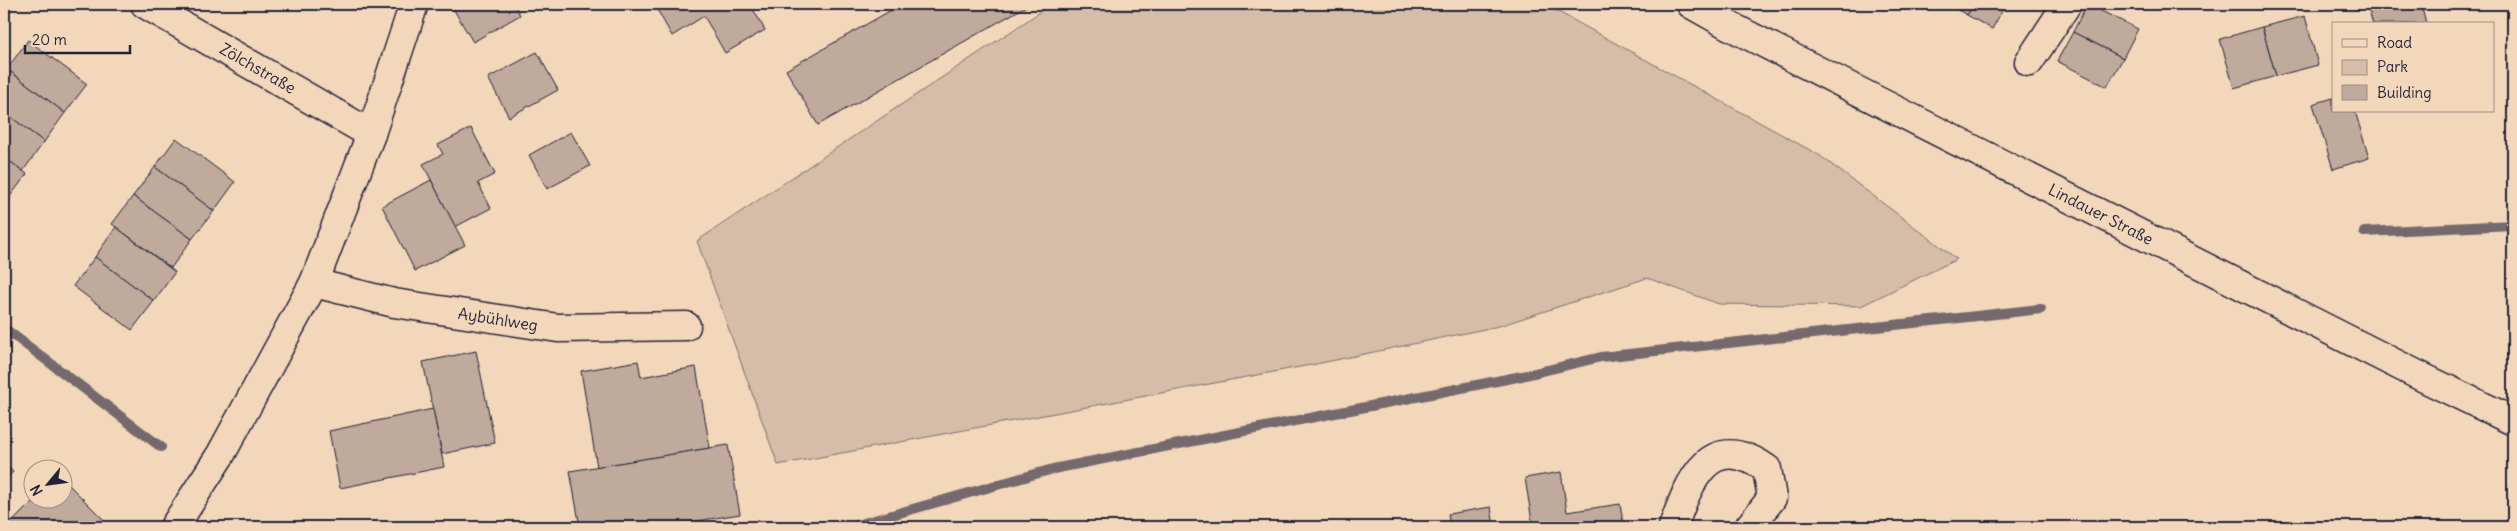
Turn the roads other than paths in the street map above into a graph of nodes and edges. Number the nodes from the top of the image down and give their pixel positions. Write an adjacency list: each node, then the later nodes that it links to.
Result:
1 (144, 4): 6 (street, Zölchstraße)
2 (414, 4): 6 (street)
3 (1691, 4): 9 (street, Lindauer Straße)
4 (2067, 4): 5 (street)
5 (2029, 62)
6 (372, 134): 7 (street)
7 (314, 283): 8 (street, Aybühlweg); 10 (street)
8 (686, 326)
9 (2513, 421)
10 (174, 527)
11 (1673, 527): 12 (street)
12 (1749, 527)

